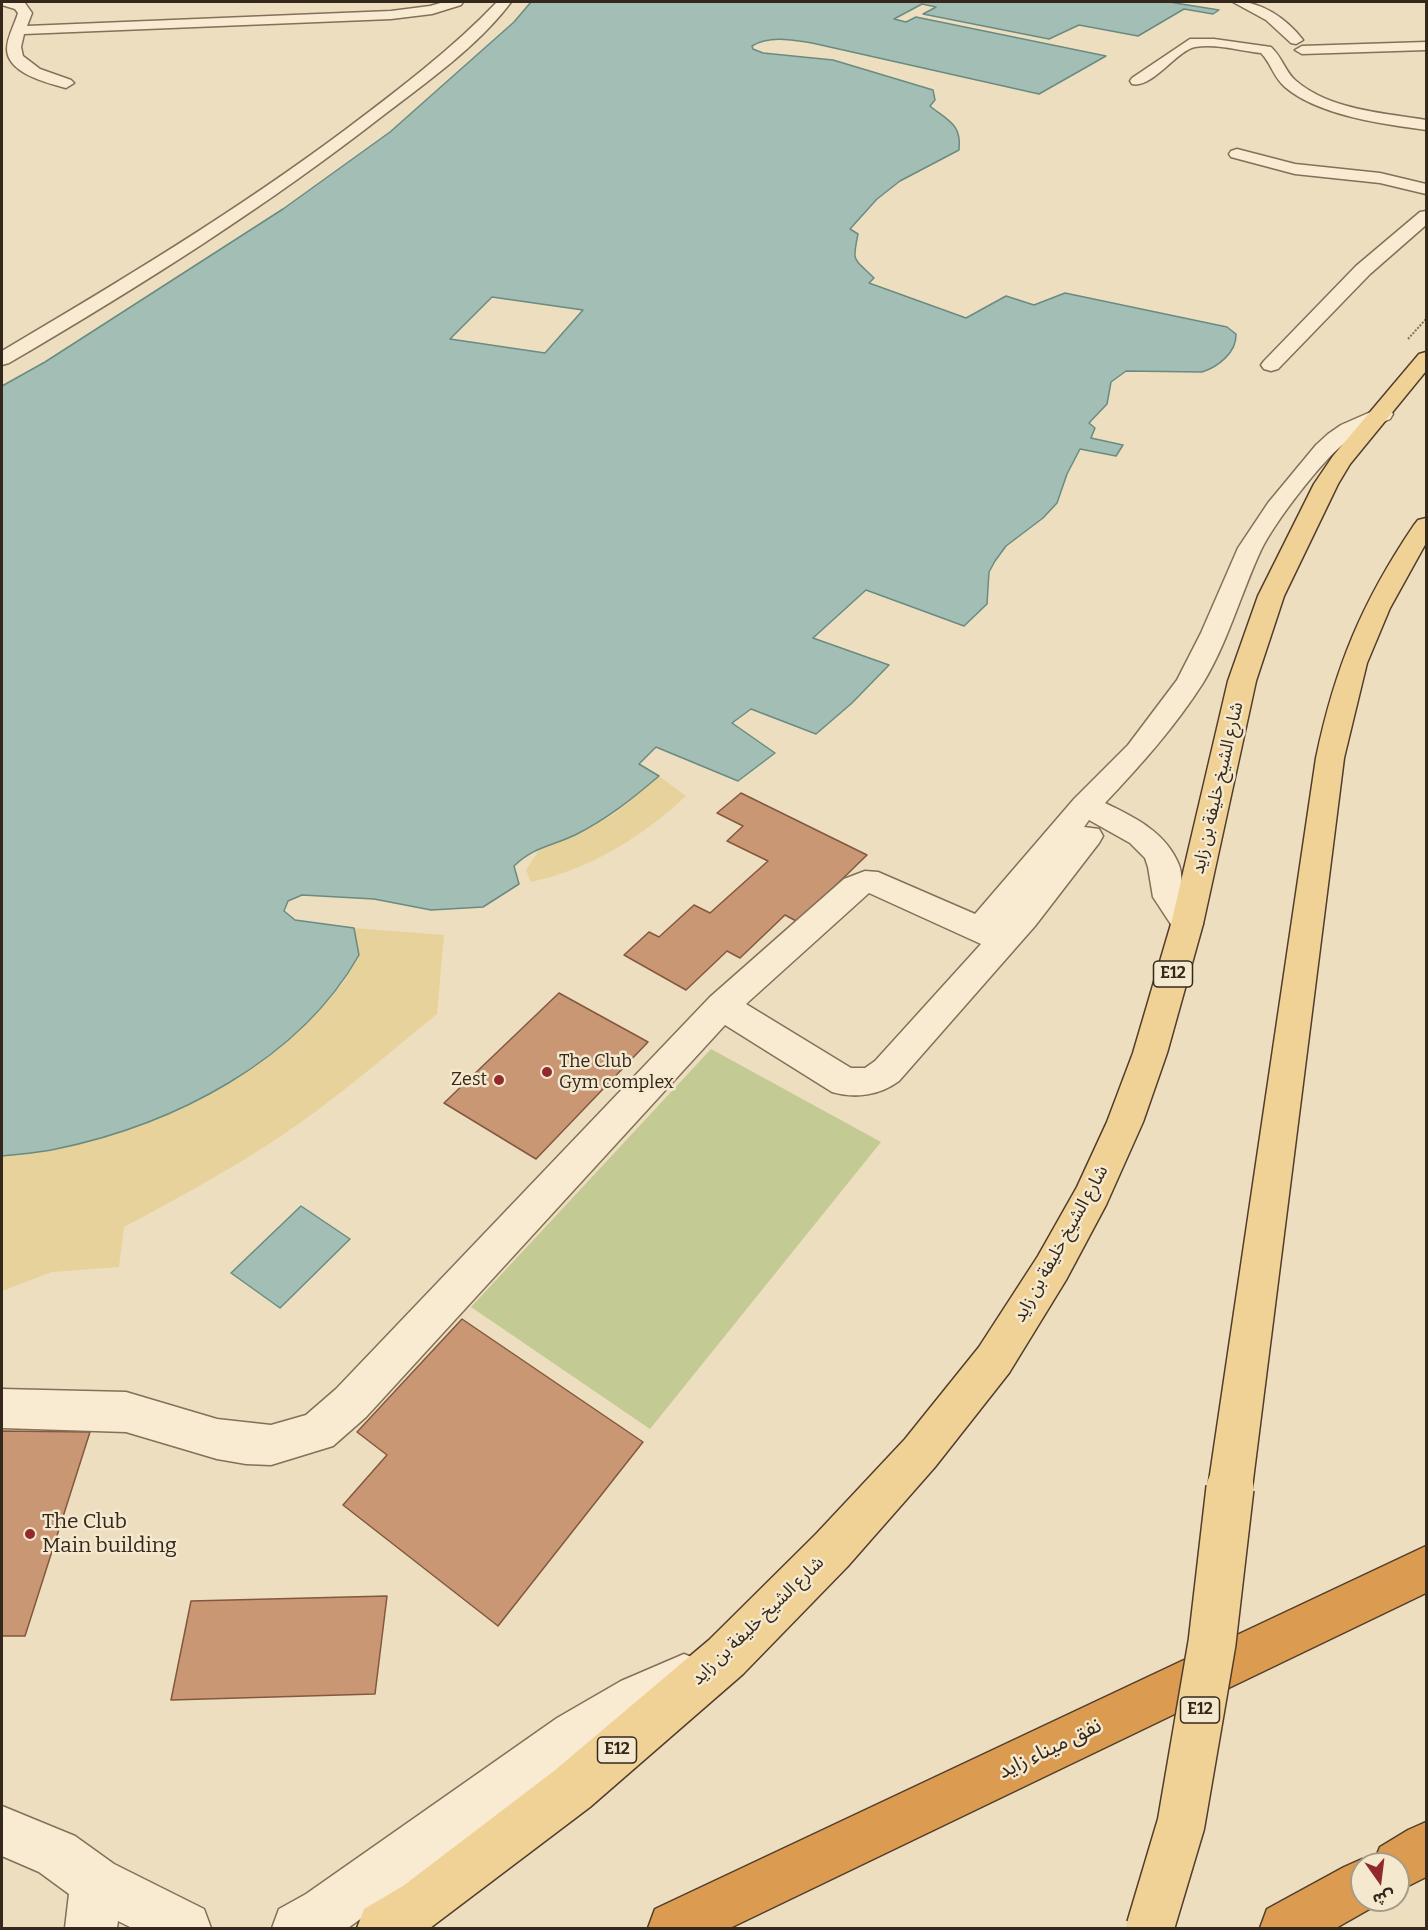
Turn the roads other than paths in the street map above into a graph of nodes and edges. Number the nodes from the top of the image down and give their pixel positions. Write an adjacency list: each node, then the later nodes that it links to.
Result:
1 (5, 2): 6 (street)
2 (456, 2): 6 (street)
3 (504, 2): 17 (street)
4 (1232, 2): 7 (street)
5 (1240, 2): 8 (street)
6 (20, 30): 11 (street)
7 (1262, 44): 8 (street); 10 (street); 12 (street)
8 (1298, 46): 9 (street); 12 (street)
9 (1426, 46)
10 (1137, 81)
11 (66, 83)
12 (1426, 123)
13 (1237, 153): 14 (street)
14 (1426, 189)
15 (1426, 216): 18 (street)
16 (1426, 358): 19 (main road, شارع الشيخ خليفة بن زايد / E12)
17 (2, 359)
18 (1270, 365)
19 (1382, 414): 21 (street); 22 (main road, شارع الشيخ خليفة بن زايد / E12)
20 (1426, 525): 37 (main road, E12, bridge)
21 (1094, 811): 22 (street); 23 (street)
22 (1187, 924): 27 (main road, شارع الشيخ خليفة بن زايد / E12)
23 (992, 936): 24 (street); 24 (street)
24 (722, 1006): 25 (street)
25 (2, 1409)
26 (1426, 1569): 36 (highway, نفق ميناء زايد)
27 (726, 1657): 34 (street); 35 (main road, شارع الشيخ خليفة بن زايد / E12)
28 (2, 1831): 32 (street)
29 (1426, 1848): 30 (highway)
30 (1410, 1858)
31 (1350, 1892): 38 (highway)
32 (93, 1905): 33 (street)
33 (185, 1929)
34 (298, 1929)
35 (383, 1929)
36 (674, 1929)
37 (1150, 1929)
38 (1286, 1929)

